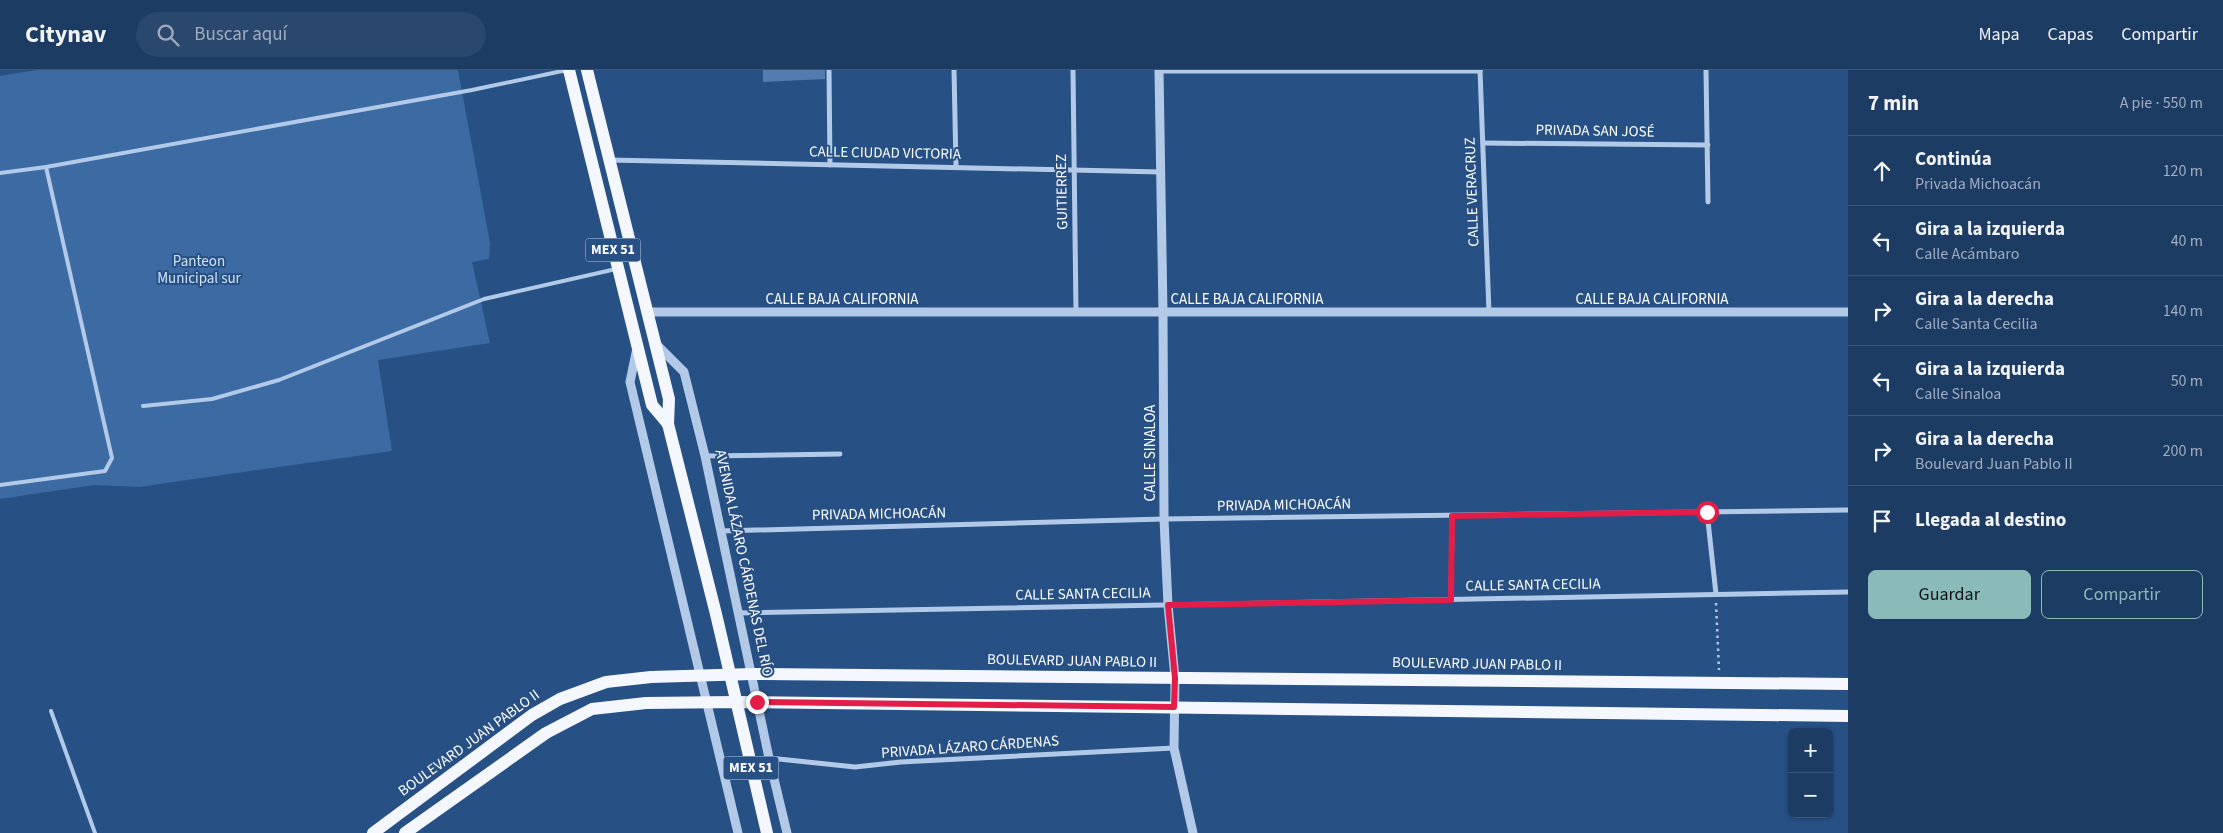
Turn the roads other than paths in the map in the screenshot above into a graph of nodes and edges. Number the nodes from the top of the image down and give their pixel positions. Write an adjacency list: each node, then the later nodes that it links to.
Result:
1 (569, 70): 13 (lane); 19 (main road, MEX 51)
2 (587, 70): 11 (main road, MEX 51)
3 (829, 70): 12 (street)
4 (954, 70): 14 (street)
5 (1073, 70): 15 (street, GUITIERREZ)
6 (1159, 70): 7 (street); 16 (street, CALLE SINALOA)
7 (1480, 70): 9 (street, CALLE VERACRUZ)
8 (1706, 70): 10 (street)
9 (1483, 143): 10 (street, PRIVADA SAN JOSÉ); 24 (street, CALLE VERACRUZ)
10 (1708, 145): 18 (street)
11 (609, 160): 12 (street, CALLE CIUDAD VICTORIA); 20 (main road, MEX 51)
12 (830, 165): 14 (street, CALLE CIUDAD VICTORIA)
13 (46, 167): 17 (lane); 31 (lane)
14 (956, 168): 15 (street, CALLE CIUDAD VICTORIA)
15 (1074, 170): 16 (street, CALLE CIUDAD VICTORIA); 22 (street, GUITIERREZ)
16 (1161, 172): 23 (street, CALLE SINALOA)
17 (0, 173)
18 (1708, 202)
19 (618, 269): 26 (main road, MEX 51); 27 (lane)
20 (646, 312): 22 (street, CALLE BAJA CALIFORNIA); 25 (main road, MEX 51)
21 (1848, 312): 24 (street, CALLE BAJA CALIFORNIA)
22 (1076, 313): 23 (street, CALLE BAJA CALIFORNIA)
23 (1163, 313): 24 (street, CALLE BAJA CALIFORNIA); 35 (street, CALLE SINALOA)
24 (1489, 313)
25 (653, 341): 28 (main road, MEX 51); 30 (street, AVENIDA LÁZARO CÁRDENAS DEL RÍO)
26 (637, 346): 28 (main road, MEX 51); 44 (street)
27 (143, 406)
28 (668, 424): 42 (main road, MEX 51)
29 (840, 454): 30 (street)
30 (705, 456): 36 (street, AVENIDA LÁZARO CÁRDENAS DEL RÍO)
31 (0, 485)
32 (1848, 510): 33 (street, PRIVADA MICHOACÁN)
33 (1707, 512): 34 (street, PRIVADA MICHOACÁN); 38 (street)
34 (1452, 516): 35 (street, PRIVADA MICHOACÁN); 39 (street)
35 (1164, 519): 36 (street, PRIVADA MICHOACÁN); 40 (street, CALLE SINALOA)
36 (721, 531): 41 (street, AVENIDA LÁZARO CÁRDENAS DEL RÍO)
37 (1848, 592): 38 (street, CALLE SANTA CECILIA)
38 (1716, 594): 39 (street, CALLE SANTA CECILIA)
39 (1451, 600): 40 (street, CALLE SANTA CECILIA)
40 (1168, 605): 41 (street, CALLE SANTA CECILIA); 45 (street, CALLE SINALOA)
41 (739, 613): 43 (street, AVENIDA LÁZARO CÁRDENAS DEL RÍO)
42 (730, 674): 43 (main road, BOULEVARD JUAN PABLO II); 44 (main road, BOULEVARD JUAN PABLO II); 48 (main road, MEX 51)
43 (752, 674): 45 (main road, BOULEVARD JUAN PABLO II); 49 (street, AVENIDA LÁZARO CÁRDENAS DEL RÍO)
44 (699, 675): 47 (street); 56 (main road, BOULEVARD JUAN PABLO II)
45 (1175, 678): 46 (main road, BOULEVARD JUAN PABLO II); 50 (street, CALLE SINALOA)
46 (1848, 684)
47 (707, 702): 48 (main road); 57 (main road); 58 (street)
48 (735, 702): 49 (main road); 59 (main road, MEX 51)
49 (757, 702): 50 (main road); 54 (street, AVENIDA LÁZARO CÁRDENAS DEL RÍO)
50 (1174, 707): 52 (main road); 53 (street, CALLE SINALOA)
51 (51, 711): 55 (lane)
52 (1848, 716)
53 (1174, 748): 54 (street, PRIVADA LÁZARO CÁRDENAS); 61 (street, CALLE SINALOA)
54 (769, 758): 60 (street, AVENIDA LÁZARO CÁRDENAS DEL RÍO)
55 (95, 833)
56 (373, 833)
57 (406, 833)
58 (738, 833)
59 (767, 833)
60 (787, 833)
61 (1193, 833)

